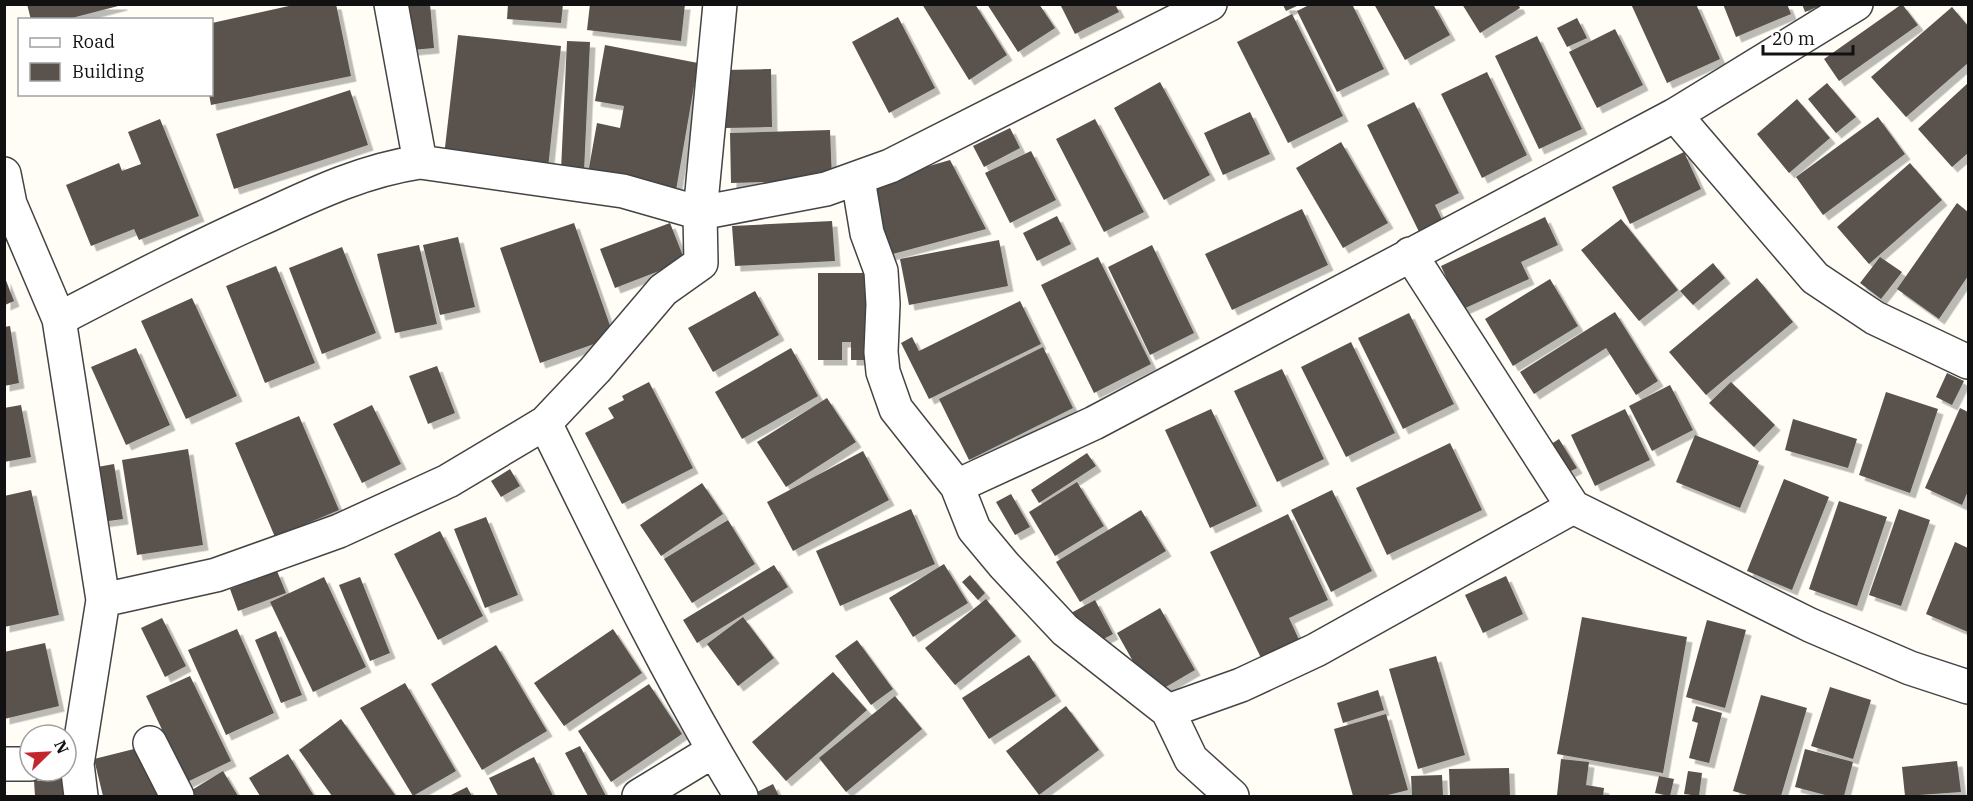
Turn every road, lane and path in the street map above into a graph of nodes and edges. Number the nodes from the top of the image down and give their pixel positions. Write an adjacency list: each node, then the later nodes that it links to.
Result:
1 (391, 4): 6 (street)
2 (720, 4): 9 (street)
3 (1210, 4): 7 (street)
4 (1856, 4): 5 (street)
5 (1675, 115): 10 (street); 12 (street)
6 (420, 162): 9 (street); 11 (street)
7 (858, 179): 9 (street); 14 (street)
8 (6, 195): 11 (street)
9 (700, 213): 13 (street)
10 (1410, 254): 14 (street); 15 (street)
11 (58, 320): 16 (street)
12 (1968, 362)
13 (545, 423): 16 (street); 21 (street)
14 (957, 486): 18 (street)
15 (1573, 507): 17 (street); 18 (street)
16 (104, 600): 19 (street)
17 (1968, 687)
18 (1168, 711): 25 (street)
19 (78, 729)
20 (150, 743): 22 (street)
21 (713, 751): 23 (street); 24 (street)
22 (177, 796)
23 (639, 796)
24 (741, 796)
25 (1232, 796)

